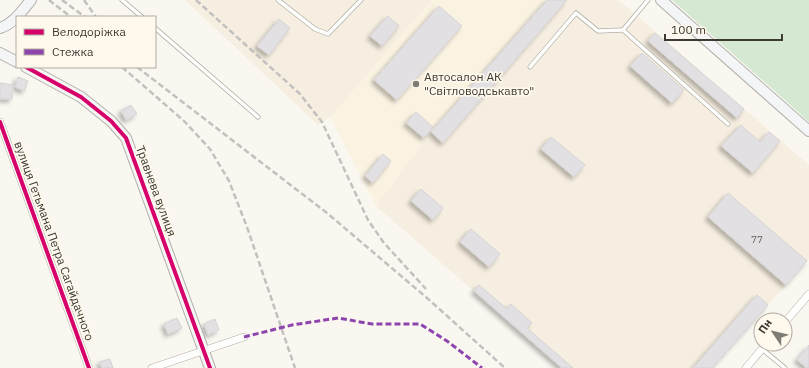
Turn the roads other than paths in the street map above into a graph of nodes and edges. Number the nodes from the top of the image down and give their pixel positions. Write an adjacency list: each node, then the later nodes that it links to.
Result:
1 (31, 0): 7 (street)
2 (122, 0): 8 (lane)
3 (278, 0): 4 (lane)
4 (361, 0)
5 (648, 0): 12 (lane)
6 (661, 0): 21 (street)
7 (17, 16)
8 (141, 16)
9 (16, 17): 10 (street)
10 (3, 27): 13 (street)
11 (156, 29): 18 (lane)
12 (623, 30): 16 (lane); 20 (lane)
13 (0, 36)
14 (0, 53): 15 (street)
15 (16, 61)
16 (530, 66)
17 (28, 68): 25 (street, Травнева вулиця)
18 (258, 117)
19 (0, 122): 28 (street, вулиця Гетьмана Петра Сагайдачного)
20 (728, 124)
21 (809, 131)
22 (809, 294): 23 (street)
23 (793, 313)
24 (244, 337): 25 (street)
25 (204, 350): 29 (street); 30 (street, Травнева вулиця)
26 (759, 352): 31 (street)
27 (770, 352): 32 (lane)
28 (89, 368)
29 (152, 368)
30 (210, 368)
31 (746, 368)
32 (785, 368)

